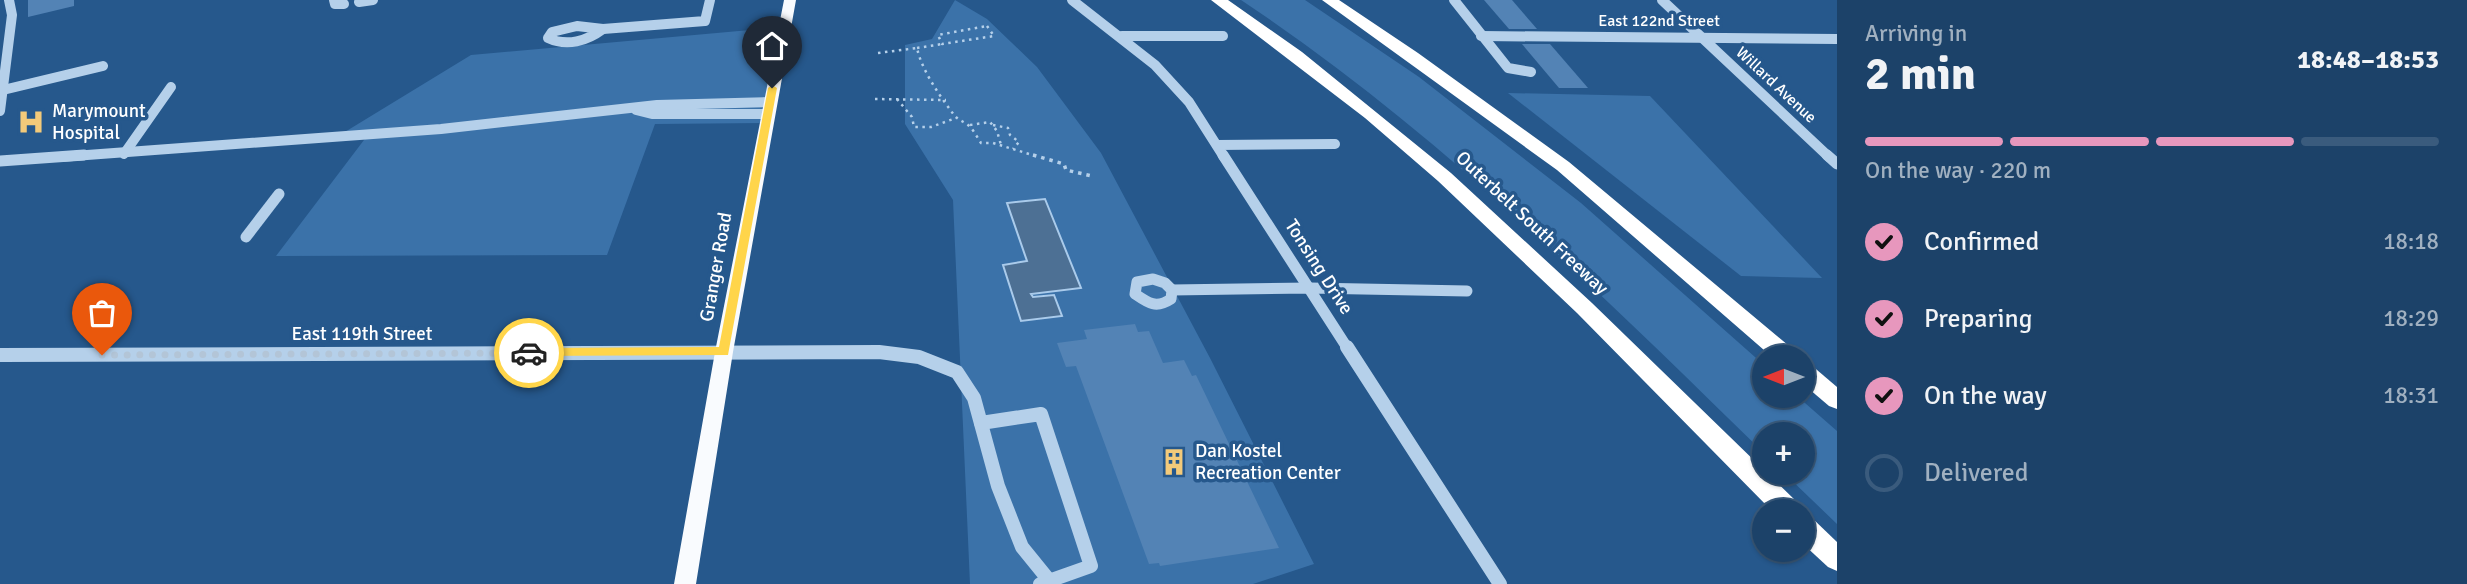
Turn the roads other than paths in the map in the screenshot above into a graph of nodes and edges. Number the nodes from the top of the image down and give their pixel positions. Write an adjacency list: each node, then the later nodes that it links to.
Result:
1 (9, 0): 24 (street)
2 (334, 0): 13 (street)
3 (373, 0): 12 (street)
4 (710, 0): 14 (street)
5 (790, 0): 25 (main road, Granger Road)
6 (1072, 0): 15 (street, Tonsing Drive)
7 (1218, 0): 43 (highway, Outerbelt South Freeway)
8 (1329, 0): 20 (highway)
9 (1349, 0): 20 (highway)
10 (1454, 0): 17 (street)
11 (1662, 0): 18 (street, Willard Avenue)
12 (359, 2)
13 (344, 4)
14 (603, 29): 14 (street)
15 (1122, 36): 16 (street); 28 (street, Tonsing Drive)
16 (1223, 36)
17 (1481, 36): 18 (street, East 122nd Street); 22 (street)
18 (1702, 37): 19 (street, East 122nd Street); 31 (street, Willard Avenue)
19 (1837, 39)
20 (1412, 56): 37 (highway)
21 (103, 66): 24 (street)
22 (1531, 72)
23 (171, 88): 29 (street)
24 (3, 90): 26 (street)
25 (768, 108): 29 (street); 38 (main road, Granger Road)
26 (0, 111)
27 (1335, 144): 28 (street)
28 (1217, 145): 34 (street, Tonsing Drive)
29 (124, 154): 30 (street)
30 (0, 161)
31 (1837, 163)
32 (279, 194): 33 (street)
33 (246, 237)
34 (1310, 288): 35 (street); 36 (street); 48 (street, Tonsing Drive)
35 (1172, 290)
36 (1468, 291)
37 (1773, 345)
38 (724, 352): 39 (street, East 119th Street); 42 (street, East 119th Street); 47 (main road, Granger Road)
39 (0, 355)
40 (1815, 381): 41 (highway)
41 (1837, 400)
42 (981, 423): 46 (street, East 119th Street); 46 (street)
43 (1777, 499)
44 (1815, 538): 45 (highway)
45 (1837, 559)
46 (1047, 582)
47 (685, 584)
48 (1500, 584)

